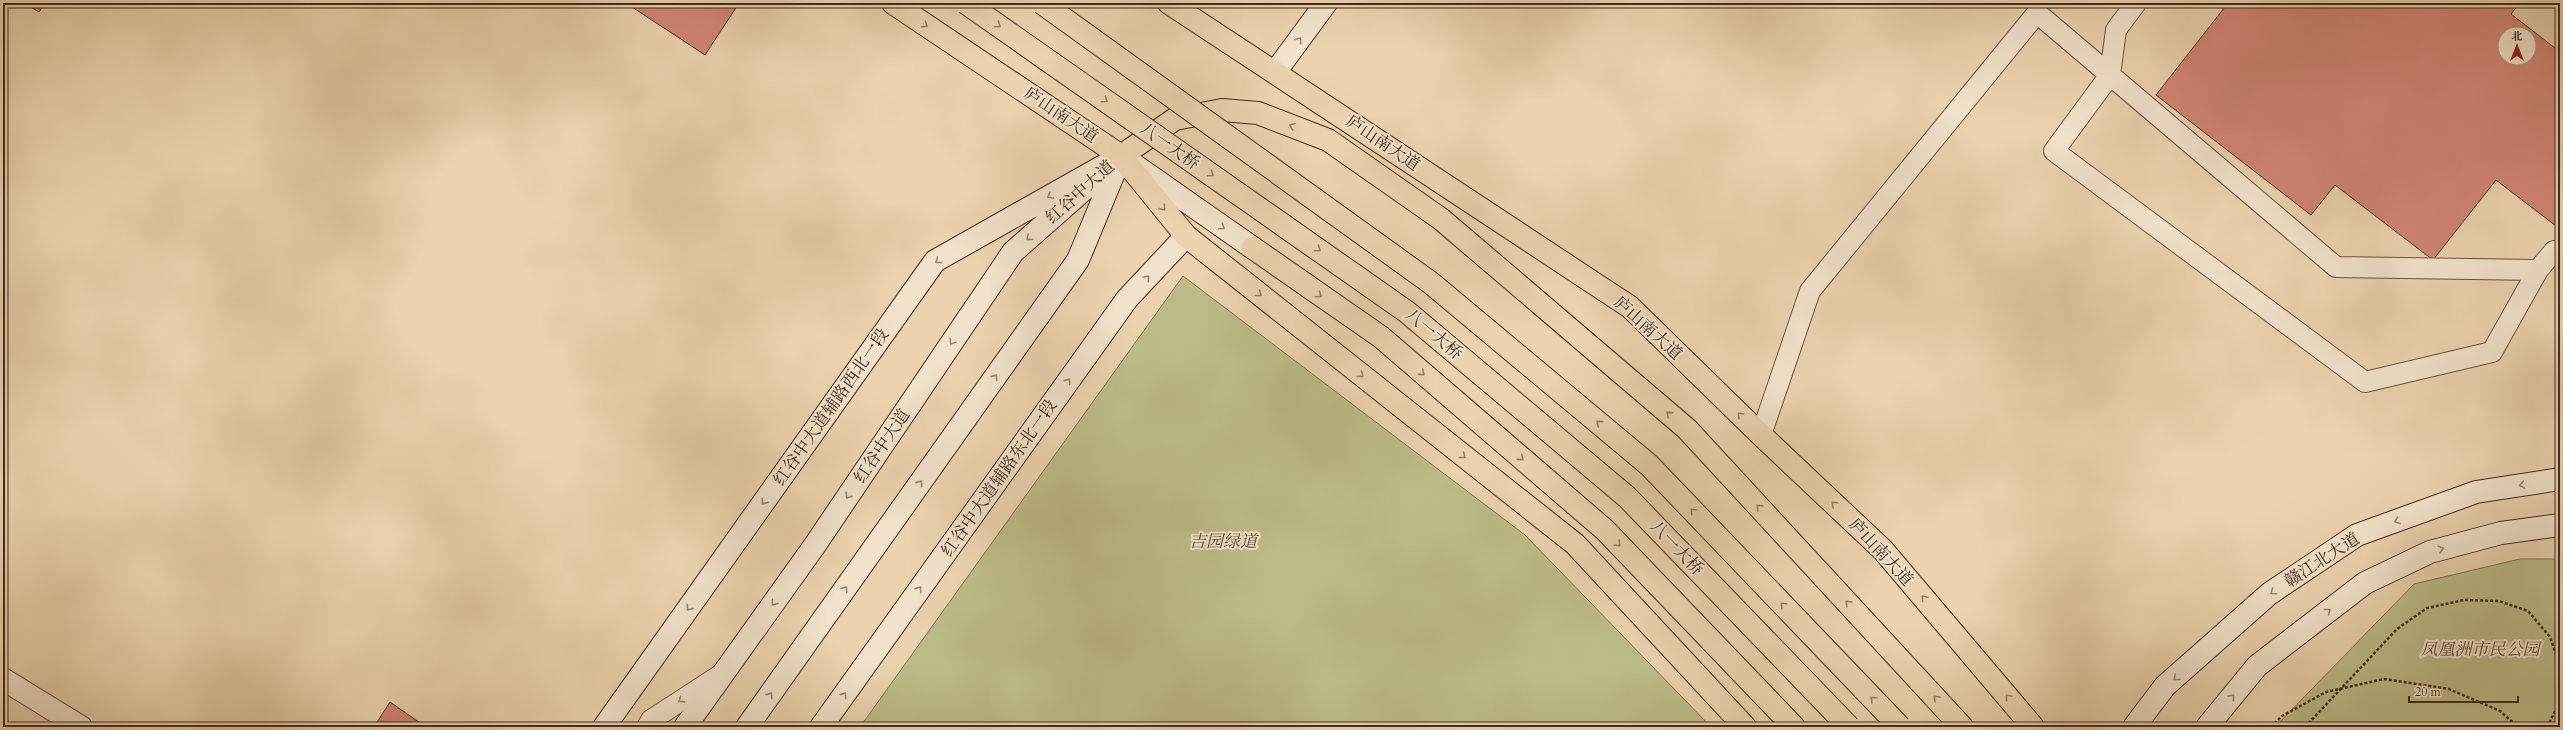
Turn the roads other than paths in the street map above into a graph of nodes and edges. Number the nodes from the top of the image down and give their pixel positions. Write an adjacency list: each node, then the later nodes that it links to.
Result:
1 (893, 3): 9 (main road, 庐山南大道, one-way to 9)
2 (966, 3): 26 (main road, 八一大桥, one-way to 26, bridge)
3 (1042, 3): 27 (main road, one-way to 3, bridge)
4 (1169, 3): 7 (main road, 庐山南大道)
5 (1326, 3): 7 (main road, one-way to 5)
6 (2136, 3): 8 (lane)
7 (1276, 71): 13 (main road, 庐山南大道, one-way to 7)
8 (2110, 75): 12 (lane); 12 (lane); 13 (lane)
9 (1121, 156): 10 (main road, 庐山南大道, one-way to 10); 16 (main road, 红谷中大道, one-way to 16); 19 (main road, 红谷中大道辅路西北一段, one-way to 19); 22 (main road, 红谷中大道, one-way to 9); 25 (main road, one-way to 25); 28 (main road, one-way to 9)
10 (1186, 236): 23 (main road, 红谷中大道辅路东北一段, one-way to 10); 24 (main road, 庐山南大道, one-way to 24)
11 (2554, 251): 12 (lane)
12 (2538, 270)
13 (1761, 435): 29 (main road, 庐山南大道, one-way to 13)
14 (2560, 479): 30 (main road, 赣江北大道, one-way to 30)
15 (2560, 526): 31 (main road, one-way to 15)
16 (725, 671): 20 (lane, one-way to 20); 21 (main road, 红谷中大道)
17 (3, 679): 18 (main road)
18 (81, 727)
19 (604, 727)
20 (647, 727)
21 (685, 727)
22 (747, 727)
23 (821, 727)
24 (1745, 727)
25 (1794, 727)
26 (1849, 727)
27 (1900, 727)
28 (1962, 727)
29 (2033, 727)
30 (2134, 727)
31 (2207, 727)

